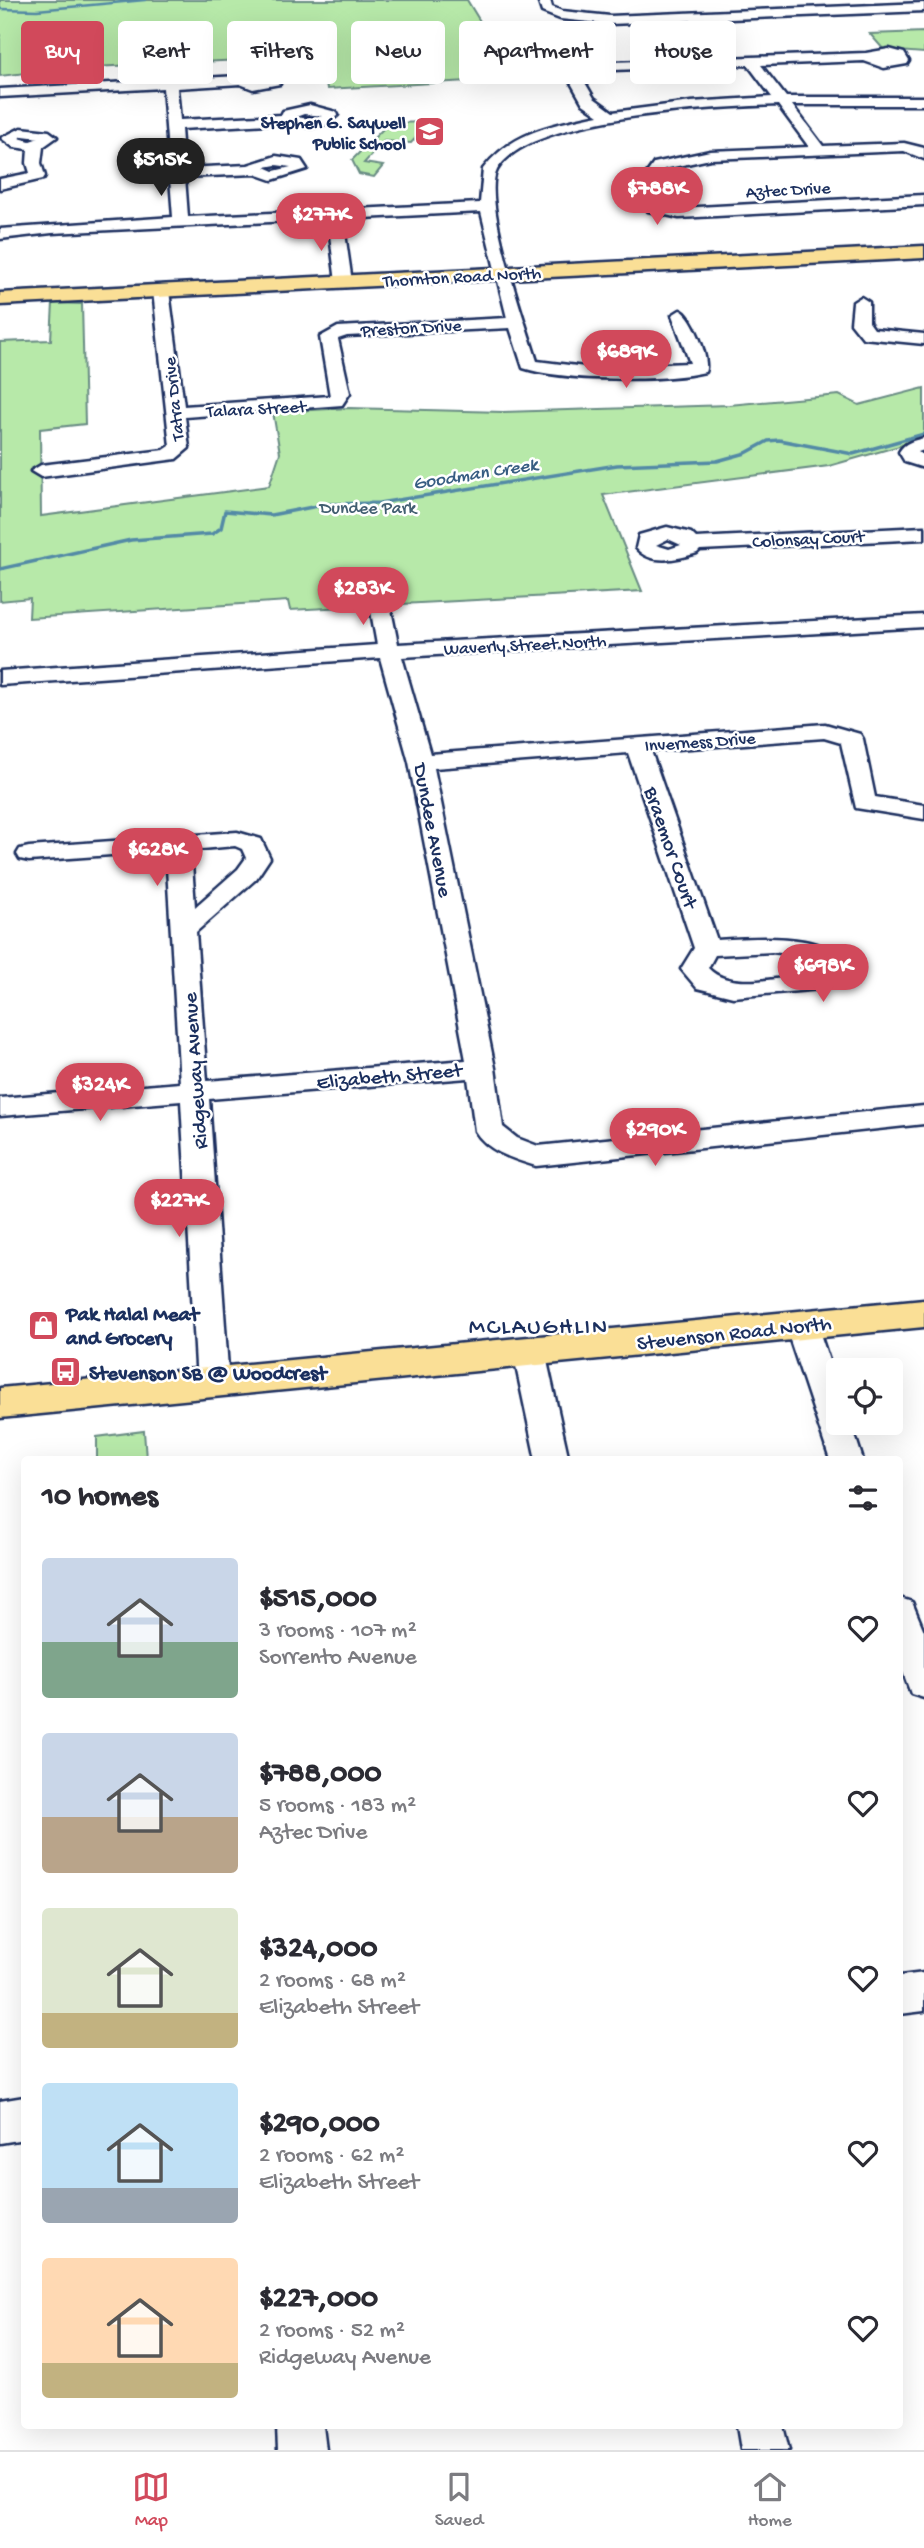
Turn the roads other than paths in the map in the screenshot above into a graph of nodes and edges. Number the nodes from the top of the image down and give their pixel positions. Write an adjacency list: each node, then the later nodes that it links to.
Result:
1 (544, 0): 2 (street)
2 (924, 7)
3 (868, 57): 4 (street)
4 (751, 60): 8 (street); 9 (street)
5 (170, 84): 6 (street); 11 (street)
6 (0, 93)
7 (924, 101): 8 (street)
8 (784, 103): 9 (street); 13 (street)
9 (609, 115): 19 (street)
10 (289, 119): 11 (street)
11 (174, 125): 16 (street)
12 (36, 145): 17 (street)
13 (819, 150): 14 (street); 18 (street, Aztec Drive)
14 (924, 155)
15 (257, 169): 16 (street)
16 (178, 173): 21 (street)
17 (0, 184)
18 (924, 200)
19 (487, 207): 20 (street); 24 (street)
20 (335, 215): 21 (street); 25 (street)
21 (181, 222): 22 (street)
22 (0, 234)
23 (924, 252): 24 (main road, Thornton Road North)
24 (503, 274): 25 (main road, Thornton Road North); 30 (street)
25 (344, 282): 26 (main road, Thornton Road North)
26 (161, 292): 27 (main road, Thornton Road North); 33 (street, Tatra Drive)
27 (0, 299)
28 (860, 302): 31 (street)
29 (680, 315): 30 (street)
30 (519, 322): 32 (street, Preston Drive)
31 (924, 339)
32 (336, 401): 33 (street, Talara Street)
33 (175, 412): 36 (street, Tatra Drive)
34 (924, 444): 35 (street)
35 (924, 462)
36 (41, 471)
37 (924, 533): 38 (street, Colonsay Court)
38 (691, 544)
39 (378, 595): 41 (street, Dundee Avenue)
40 (924, 621): 41 (street, Waverly Street North)
41 (389, 651): 42 (street, Waverly Street North); 44 (street, Dundee Avenue)
42 (0, 678)
43 (637, 745): 44 (street, Inverness Drive); 45 (street, Inverness Drive); 49 (street, Braemor Court)
44 (421, 762): 50 (street, Dundee Avenue)
45 (924, 812)
46 (178, 844): 47 (street); 48 (street, Ridgeway Avenue); 48 (street)
47 (29, 854)
48 (183, 930): 51 (street, Ridgeway Avenue)
49 (707, 948)
50 (481, 1068): 51 (street, Elizabeth Street); 53 (street, Elizabeth Street)
51 (197, 1091): 52 (street, Elizabeth Street); 57 (street, Ridgeway Avenue)
52 (0, 1107)
53 (924, 1115)
54 (924, 1313): 55 (main road, Stevenson Road North)
55 (801, 1325): 56 (main road, Stevenson Road North); 60 (street)
56 (529, 1352): 57 (main road, Stevenson Road North); 59 (street)
57 (213, 1383): 58 (main road, Stevenson Road North)
58 (0, 1404)
59 (552, 1456)
60 (846, 1456)
61 (903, 1621): 62 (street)
62 (924, 1683)
63 (924, 1992): 64 (street)
64 (903, 1995)
65 (21, 2118): 66 (street)
66 (0, 2122)
67 (300, 2429): 69 (street)
68 (761, 2429): 70 (street)
69 (302, 2450)
70 (765, 2450)

